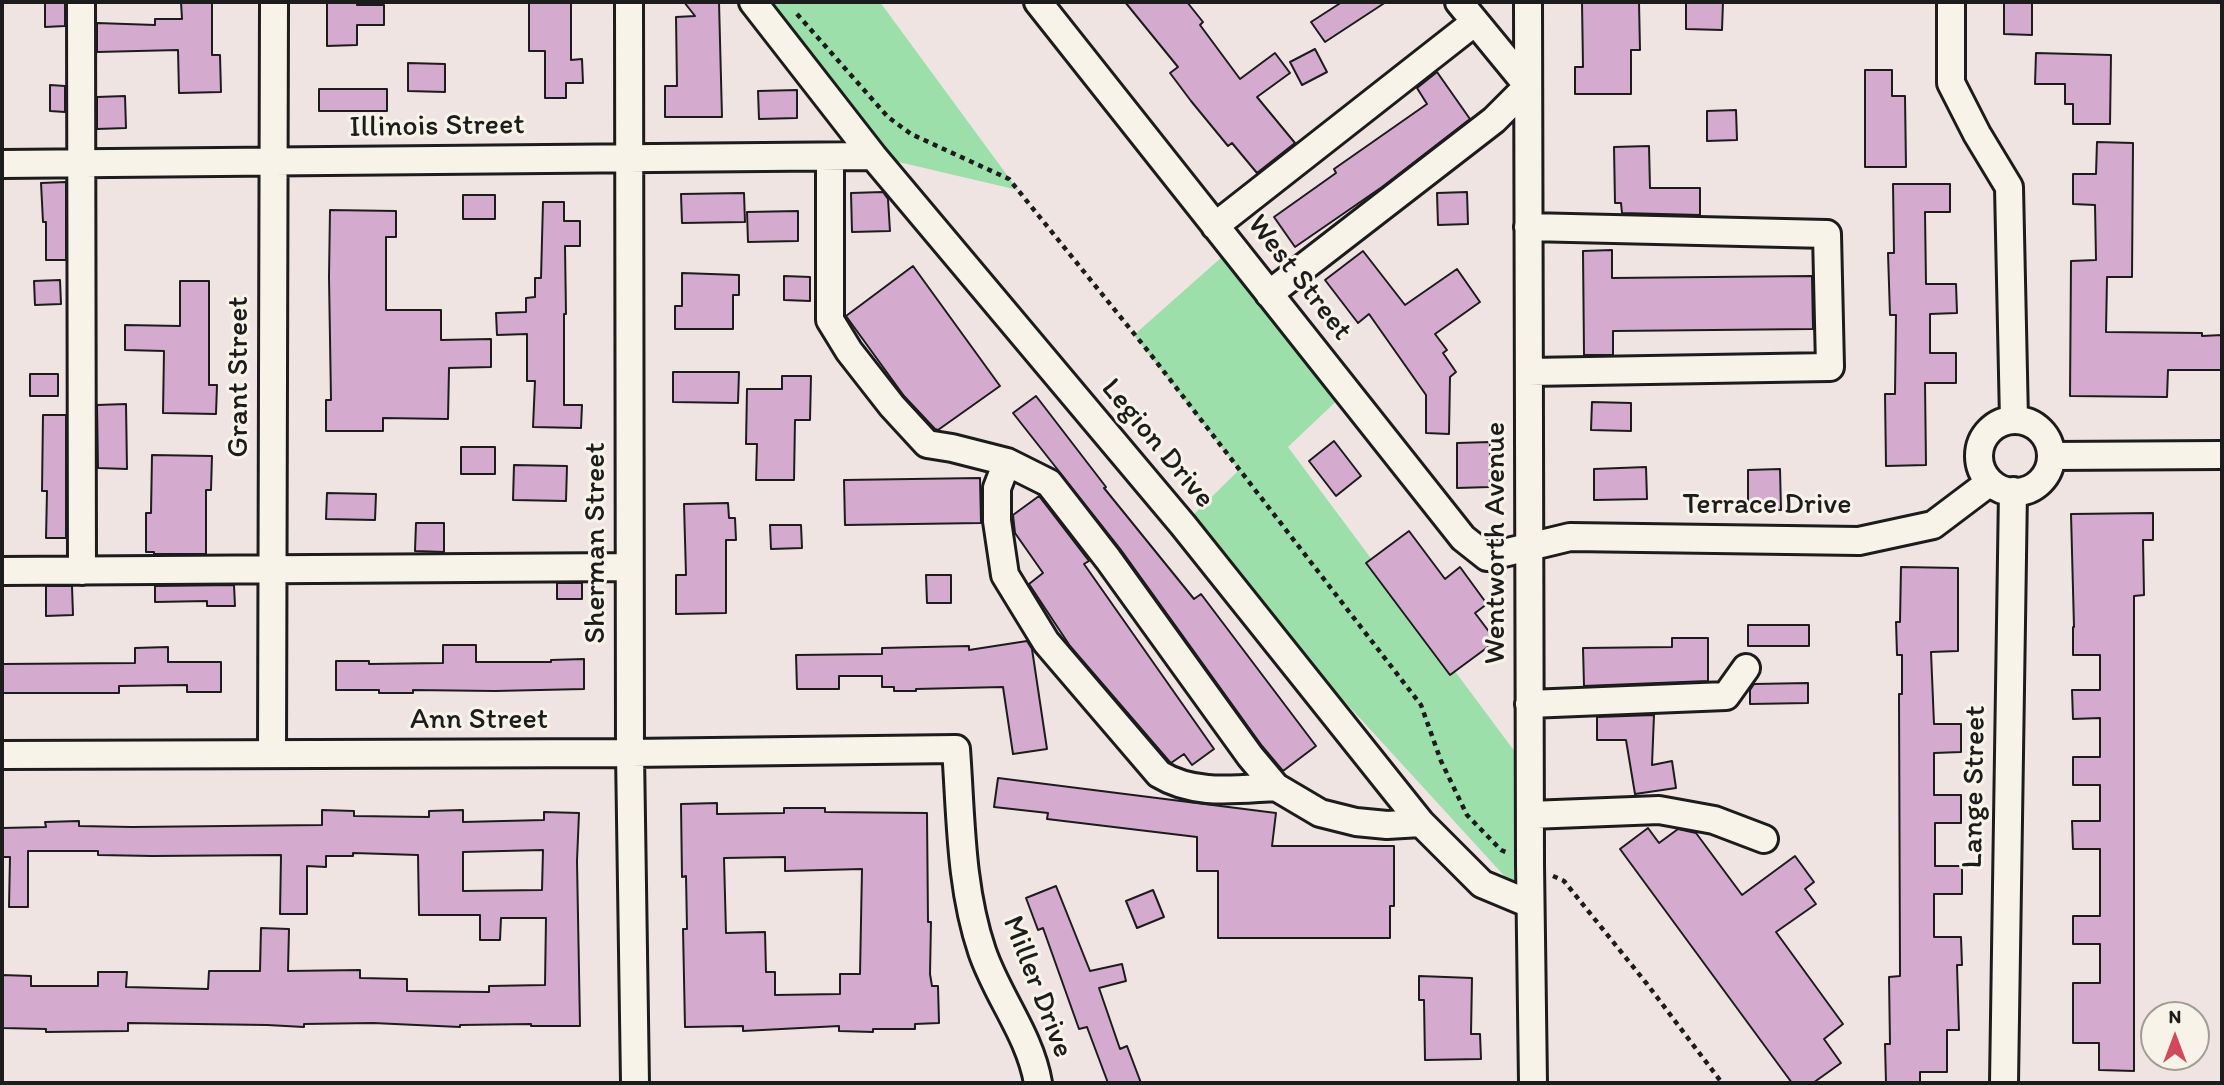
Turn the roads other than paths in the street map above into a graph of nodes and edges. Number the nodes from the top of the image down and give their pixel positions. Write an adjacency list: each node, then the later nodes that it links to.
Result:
1 (80, 2): 16 (street)
2 (274, 2): 14 (street, Grant Street)
3 (629, 2): 13 (street, Sherman Street)
4 (753, 2): 11 (street, Legion Drive)
5 (1038, 2): 17 (street, West Street)
6 (1459, 2): 9 (street)
7 (1528, 2): 10 (street, Wentworth Avenue)
8 (1951, 2): 21 (street)
9 (1475, 22): 10 (street); 17 (street)
10 (1528, 86): 18 (street, Wentworth Avenue); 19 (street)
11 (873, 156): 12 (street, Illinois Street); 39 (street, Legion Drive)
12 (830, 157): 13 (street, Illinois Street); 24 (street)
13 (629, 159): 14 (street, Illinois Street); 27 (street, Sherman Street)
14 (273, 162): 16 (street, Illinois Street); 28 (street, Grant Street)
15 (2, 164): 16 (street, Illinois Street)
16 (81, 164): 30 (street)
17 (1215, 226): 19 (street, West Street)
18 (1528, 227): 20 (street, Wentworth Avenue); 20 (street)
19 (1269, 294): 26 (street, West Street)
20 (1529, 372): 26 (street, Wentworth Avenue)
21 (2014, 420): 23 (street); 25 (street)
22 (2222, 455): 23 (street)
23 (2051, 456): 25 (street)
24 (1007, 462): 37 (street); 37 (street)
25 (2001, 487): 26 (street, Terrace Drive); 45 (street, Lange Street)
26 (1529, 547): 32 (street, Wentworth Avenue)
27 (629, 568): 28 (street); 35 (street, Sherman Street)
28 (272, 569): 30 (street); 34 (street, Grant Street)
29 (2, 571): 30 (street)
30 (82, 571)
31 (1746, 668): 32 (street)
32 (1529, 704): 38 (street, Wentworth Avenue)
33 (956, 749): 35 (street, Ann Street); 43 (street, Miller Drive)
34 (272, 753): 35 (street, Ann Street); 36 (street, Ann Street)
35 (630, 753): 42 (street, Sherman Street)
36 (2, 755)
37 (1276, 787): 39 (street)
38 (1530, 815): 40 (street); 41 (street, Wentworth Avenue)
39 (1421, 822): 41 (street, Legion Drive)
40 (1764, 839)
41 (1530, 904): 44 (street, Wentworth Avenue)
42 (635, 1083)
43 (1038, 1083)
44 (1533, 1083)
45 (2004, 1083)

